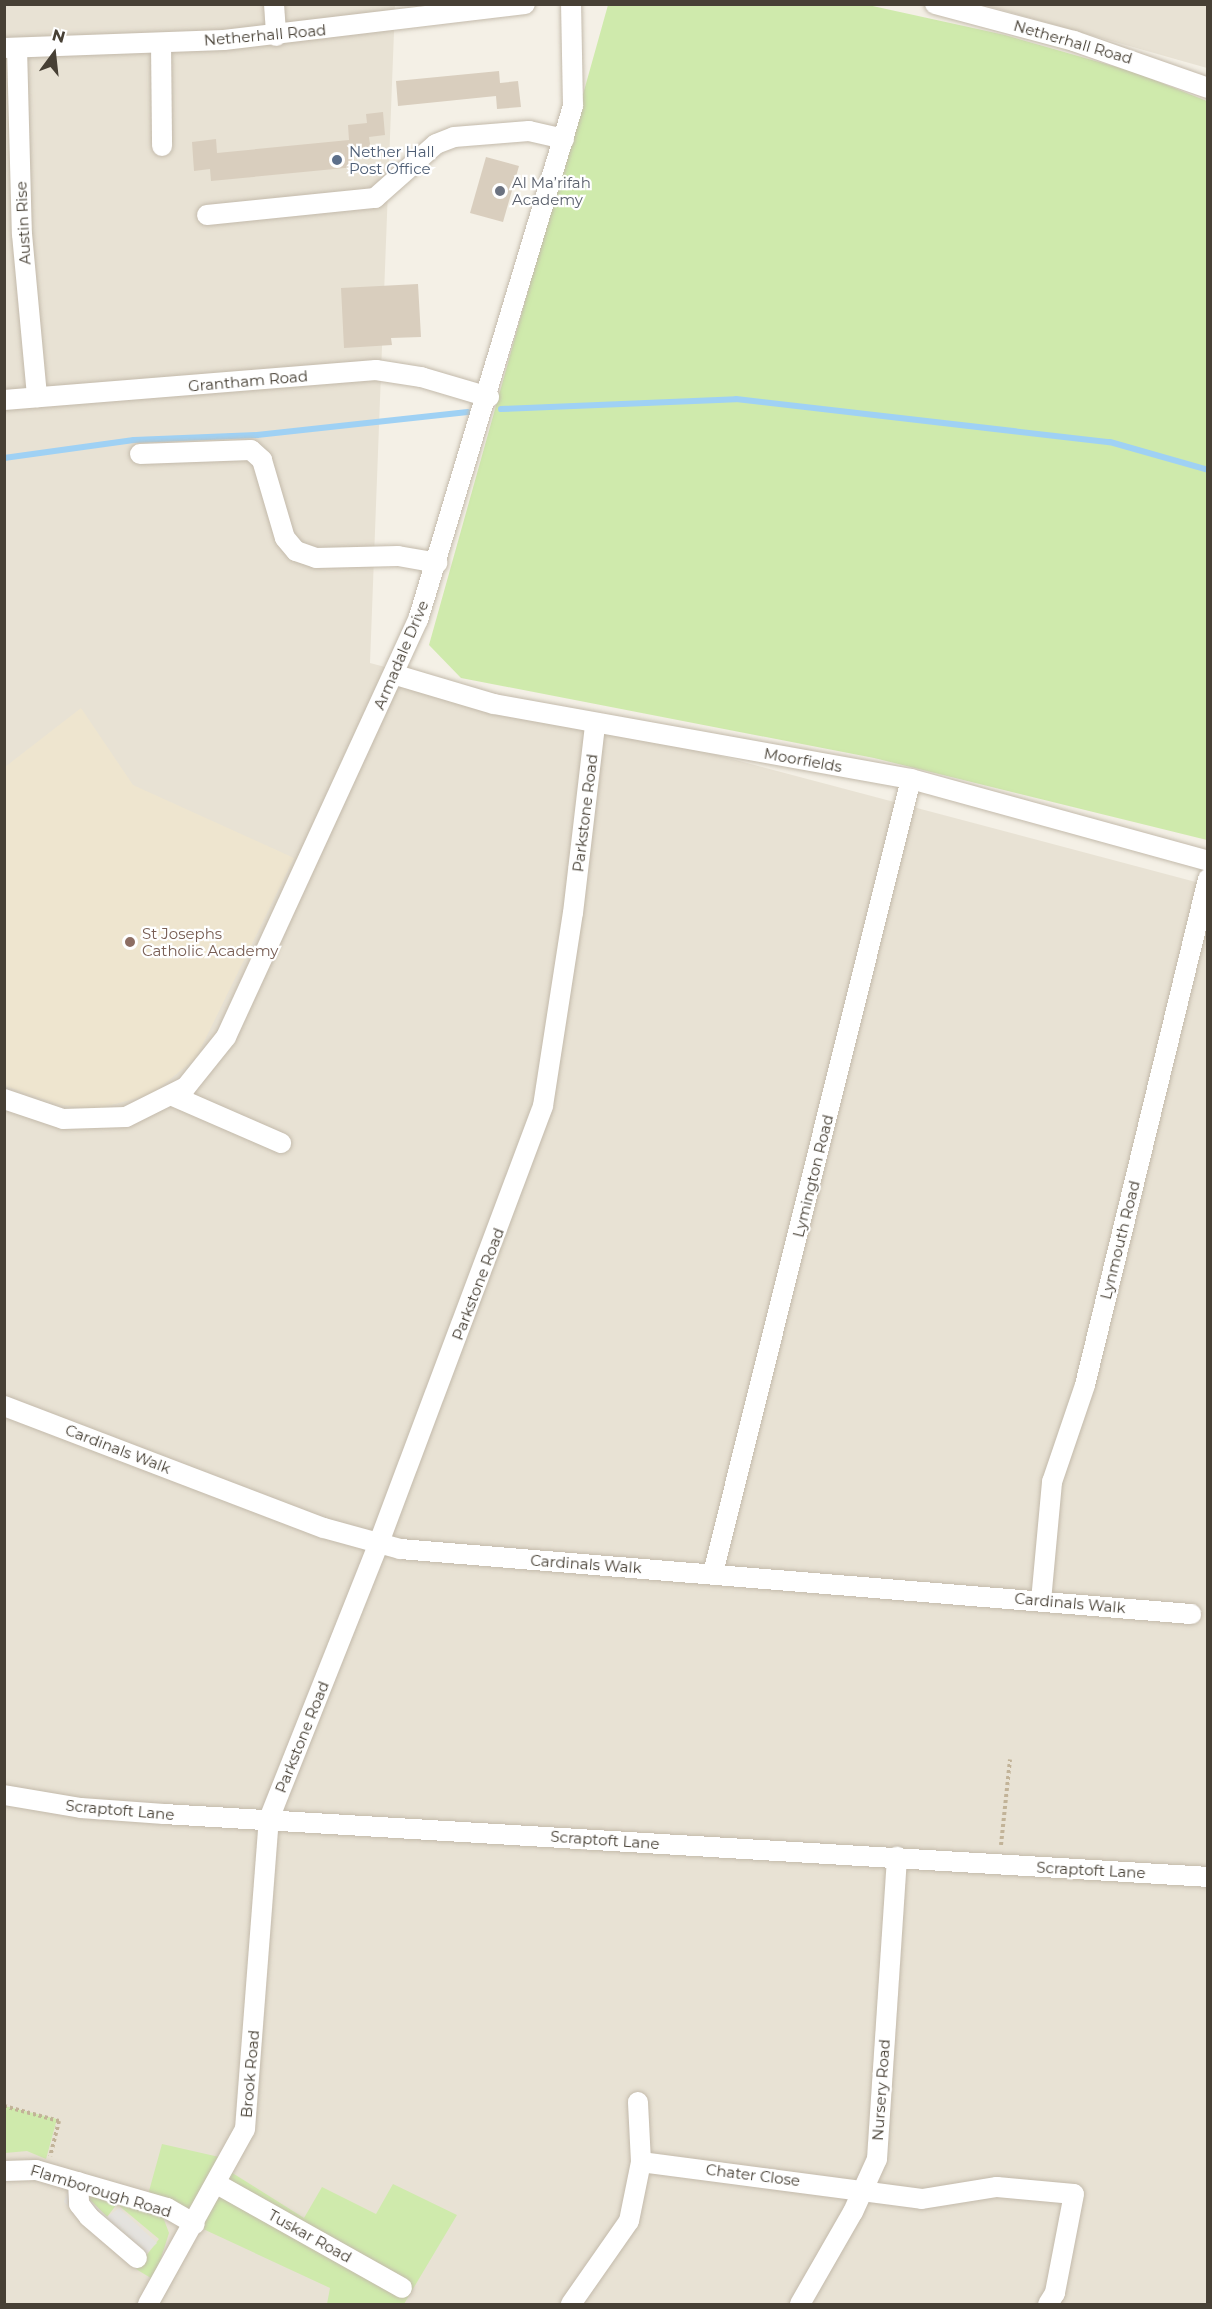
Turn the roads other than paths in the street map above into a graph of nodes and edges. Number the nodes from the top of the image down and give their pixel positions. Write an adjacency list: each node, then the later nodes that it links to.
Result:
1 (274, 4): 5 (street)
2 (525, 4): 5 (street, Netherhall Road)
3 (571, 4): 9 (street, Armadale Drive)
4 (935, 4): 8 (street, Netherhall Road)
5 (276, 36): 6 (street, Netherhall Road)
6 (161, 43): 7 (street, Netherhall Road); 10 (street)
7 (11, 48): 12 (street, Austin Rise)
8 (1208, 88)
9 (564, 139): 11 (street); 14 (street, Armadale Drive)
10 (162, 146)
11 (207, 215)
12 (13, 234): 13 (street, Austin Rise)
13 (37, 397): 14 (street, Grantham Road); 15 (street, Grantham Road)
14 (489, 397): 17 (street, Armadale Drive)
15 (4, 400)
16 (140, 454): 17 (street)
17 (437, 563): 18 (street, Armadale Drive)
18 (396, 675): 19 (street, Moorfields); 23 (street, Armadale Drive)
19 (596, 725): 20 (street, Moorfields); 27 (street, Parkstone Road)
20 (911, 779): 21 (street, Moorfields); 28 (street, Lymington Road)
21 (1208, 861)
22 (1208, 879): 29 (street, Lynmouth Road)
23 (173, 1096): 24 (street, Armadale Drive); 25 (street)
24 (4, 1099)
25 (281, 1143)
26 (4, 1406): 27 (street, Cardinals Walk)
27 (378, 1545): 28 (street, Cardinals Walk); 32 (street, Parkstone Road)
28 (713, 1573): 29 (street, Cardinals Walk)
29 (1041, 1601): 30 (street, Cardinals Walk)
30 (1191, 1614)
31 (4, 1795): 32 (street, Scraptoft Lane)
32 (269, 1819): 33 (street, Scraptoft Lane); 39 (street, Brook Road)
33 (897, 1857): 34 (street, Scraptoft Lane); 40 (street, Nursery Road)
34 (1208, 1877)
35 (638, 2102): 36 (street)
36 (641, 2162): 40 (street, Chater Close); 45 (street)
37 (4, 2171): 38 (street, Flamborough Road)
38 (78, 2182): 41 (street, Flamborough Road); 42 (street)
39 (217, 2184): 41 (street, Brook Road); 43 (street, Tuskar Road)
40 (865, 2189): 46 (street, Nursery Road); 47 (street, Chater Close)
41 (195, 2224): 44 (street, Brook Road)
42 (137, 2258)
43 (402, 2288)
44 (148, 2304)
45 (571, 2304)
46 (800, 2304)
47 (1048, 2304)

